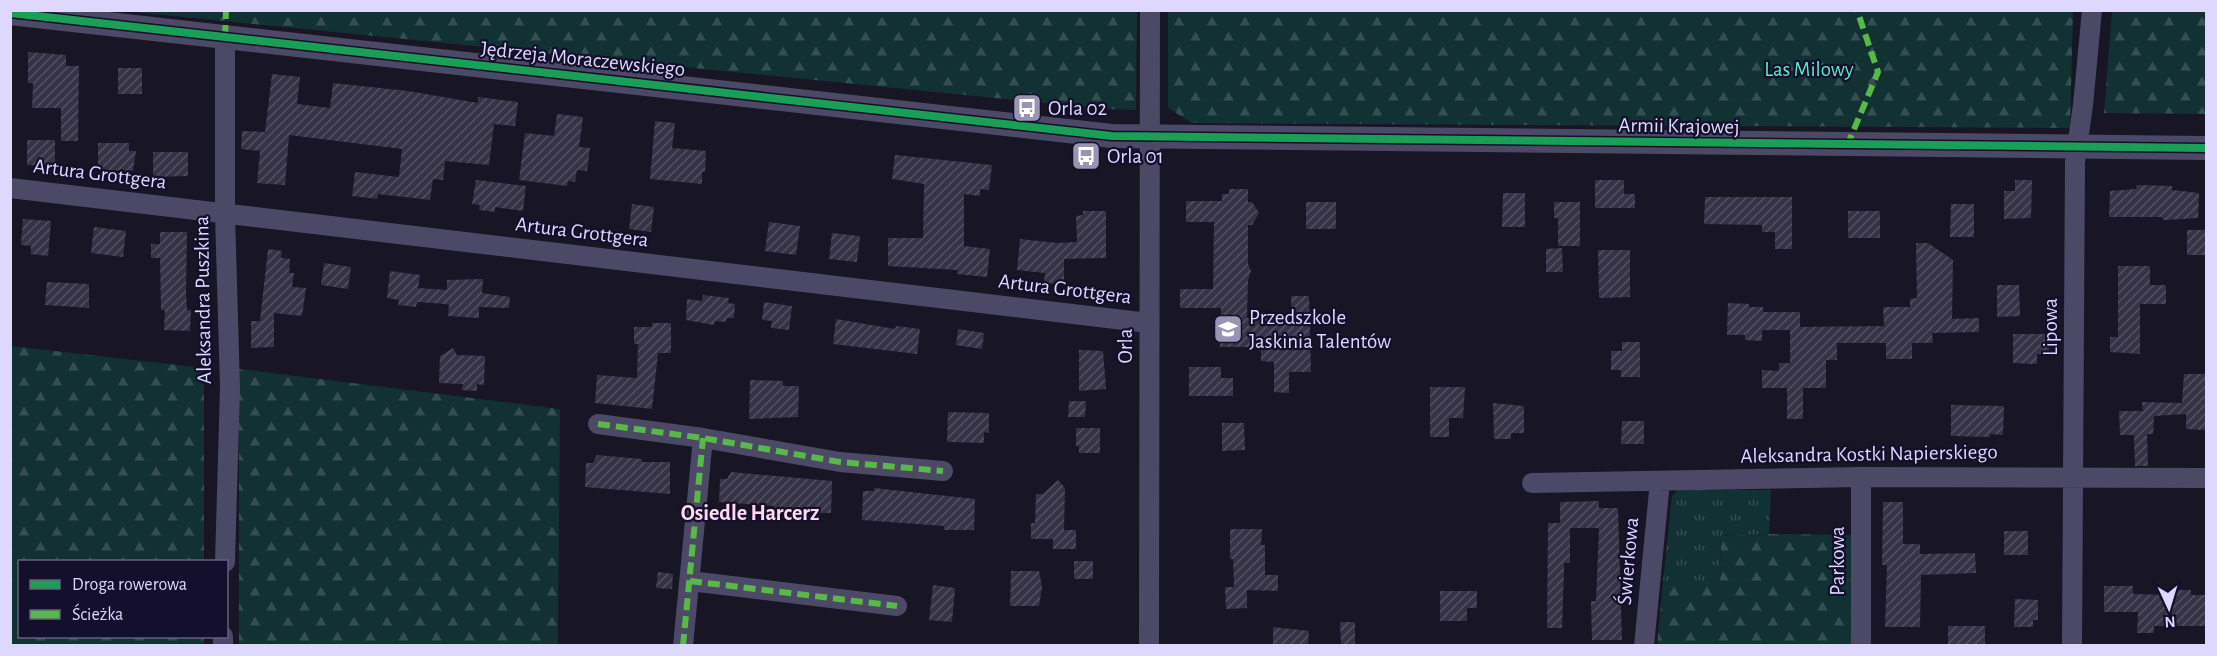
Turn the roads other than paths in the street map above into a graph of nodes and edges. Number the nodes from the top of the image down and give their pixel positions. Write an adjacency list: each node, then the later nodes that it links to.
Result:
1 (1150, 10): 5 (street, Orla)
2 (2092, 10): 6 (street, Lipowa)
3 (10, 14): 4 (street, Jędrzeja Moraczewskiego)
4 (225, 37): 5 (street, Jędrzeja Moraczewskiego); 9 (street, Aleksandra Puszkina)
5 (1152, 137): 6 (street, Armii Krajowej); 10 (street, Orla)
6 (2077, 146): 7 (street, Armii Krajowej); 15 (street, Lipowa)
7 (2206, 148)
8 (10, 188): 9 (street, Artura Grottgera)
9 (225, 214): 10 (street, Artura Grottgera); 19 (street, Aleksandra Puszkina)
10 (1149, 323): 23 (street, Orla)
11 (598, 424): 12 (street)
12 (702, 438): 13 (street); 20 (street)
13 (943, 471)
14 (1862, 477): 15 (street, Aleksandra Kostki Napierskiego); 17 (street, Aleksandra Kostki Napierskiego); 25 (street, Parkowa)
15 (2073, 477): 16 (street, Aleksandra Kostki Napierskiego); 26 (street, Lipowa)
16 (2206, 478)
17 (1660, 481): 18 (street, Aleksandra Kostki Napierskiego); 24 (street, Świerkowa)
18 (1532, 483)
19 (225, 560)
20 (690, 581): 21 (street); 22 (street)
21 (897, 606)
22 (683, 645)
23 (1149, 645)
24 (1644, 645)
25 (1861, 645)
26 (2072, 645)

